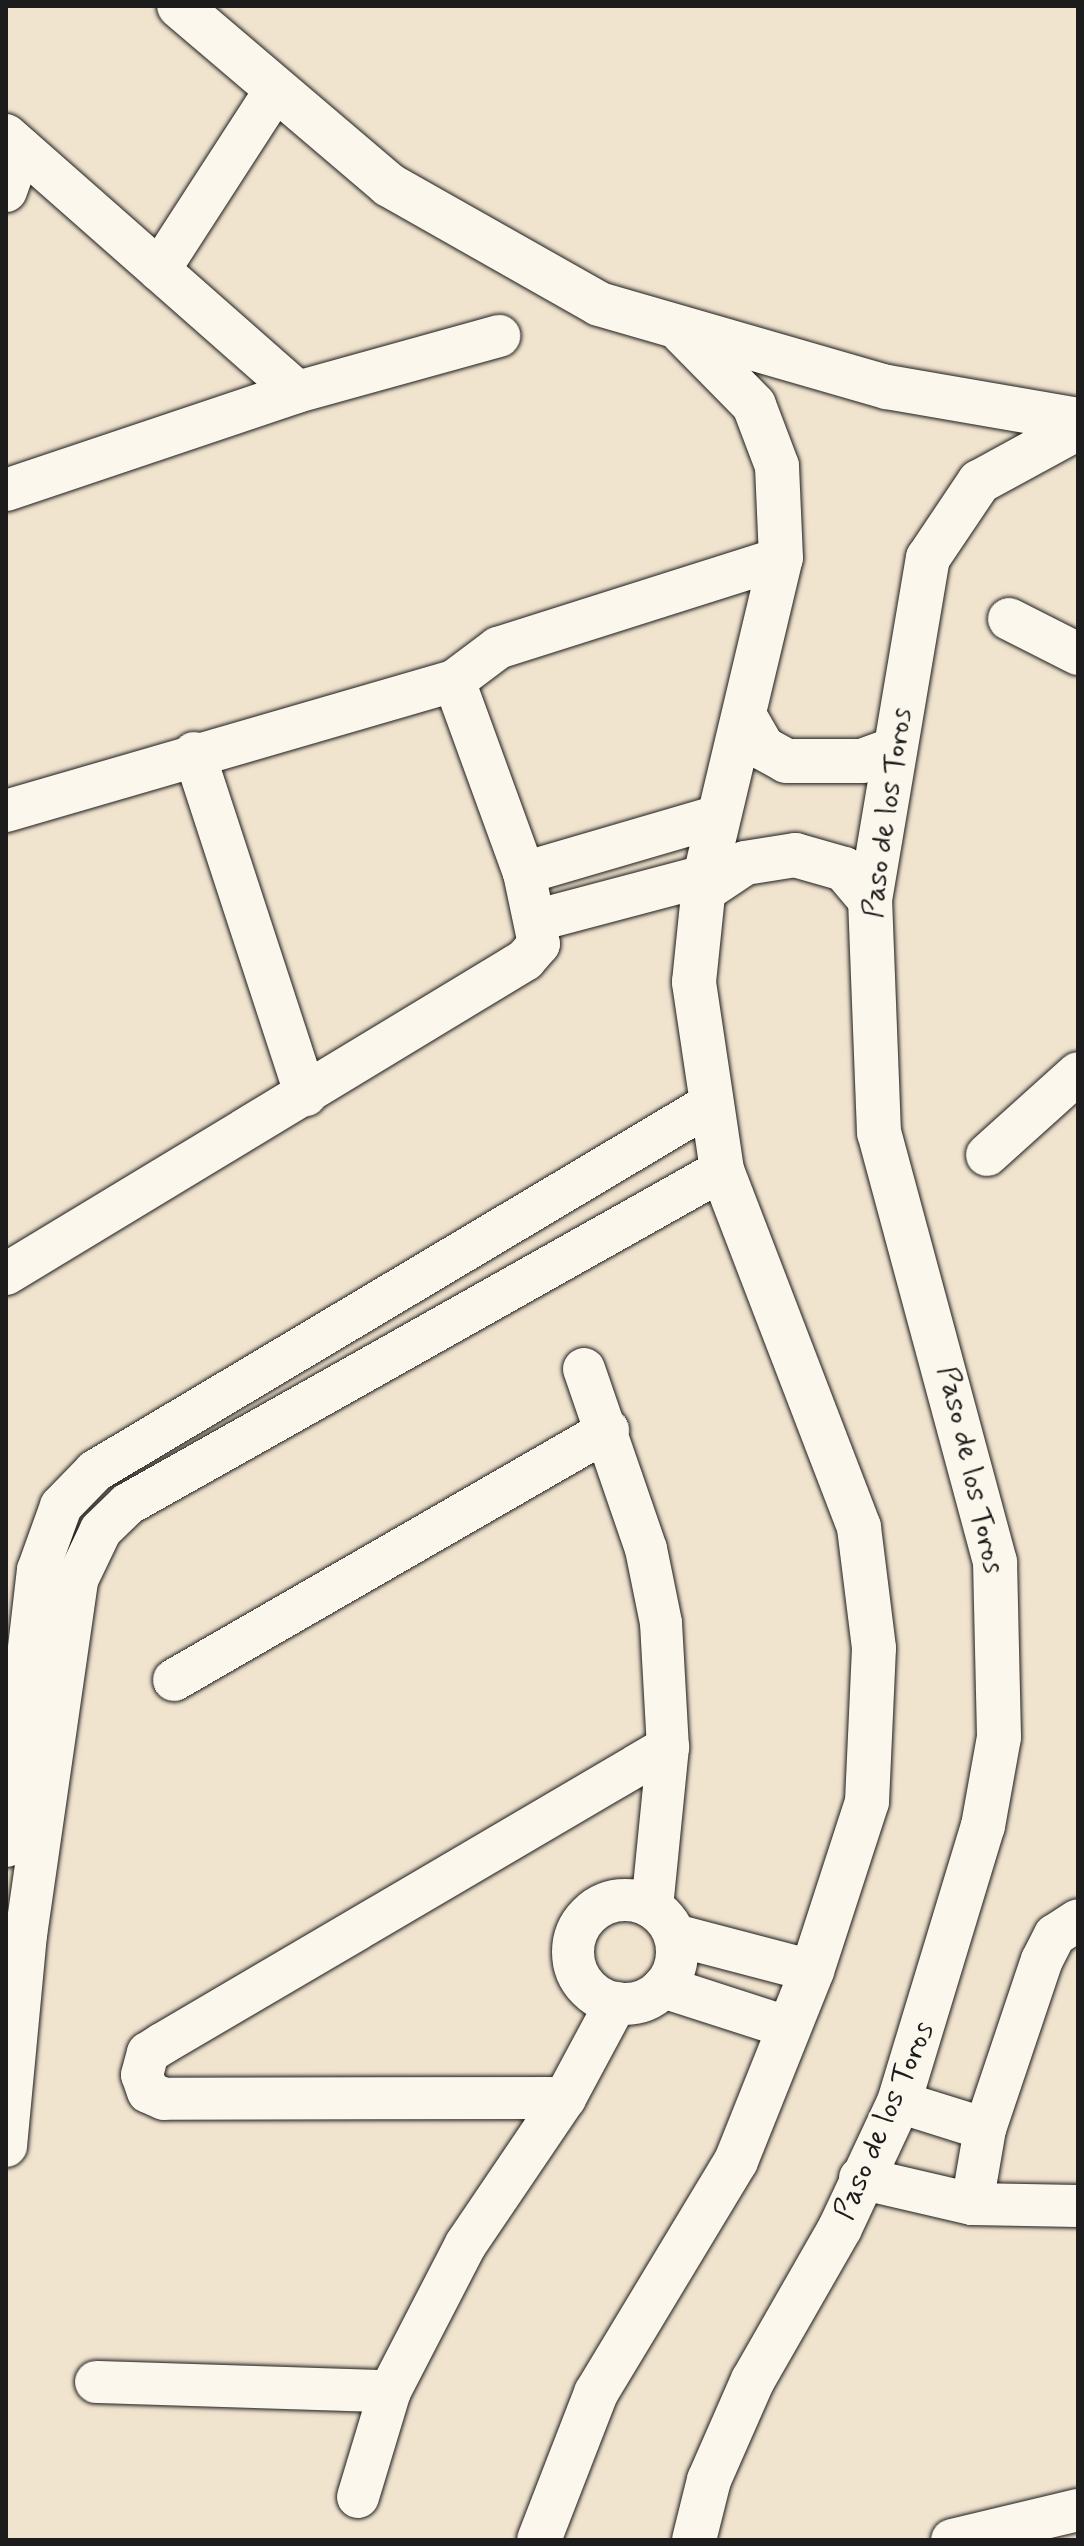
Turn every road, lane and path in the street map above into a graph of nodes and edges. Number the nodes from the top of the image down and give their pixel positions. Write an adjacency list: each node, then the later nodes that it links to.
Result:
1 (179, 6): 2 (street)
2 (275, 91): 5 (street); 6 (street)
3 (13, 142): 4 (street); 5 (street)
4 (6, 191)
5 (159, 270): 8 (street)
6 (682, 332): 9 (street); 12 (street)
7 (499, 336): 8 (street)
8 (297, 392): 11 (street)
9 (1078, 420)
10 (1078, 428): 17 (street, Paso de los Toros)
11 (6, 490)
12 (781, 558): 15 (street); 16 (street)
13 (1009, 619): 14 (street)
14 (1078, 654)
15 (454, 681): 18 (street); 21 (street)
16 (744, 715): 17 (street); 20 (street)
17 (895, 749): 23 (street, Paso de los Toros)
18 (194, 753): 19 (street); 26 (street)
19 (6, 811)
20 (719, 816): 21 (street); 22 (street)
21 (524, 873): 24 (street)
22 (704, 884): 23 (street); 24 (street); 27 (street)
23 (870, 900): 45 (street, Paso de los Toros)
24 (538, 920): 26 (street)
25 (1078, 1073): 28 (street)
26 (306, 1095): 30 (street)
27 (707, 1106): 29 (street); 35 (street)
28 (987, 1155)
29 (722, 1170): 36 (street); 40 (street)
30 (10, 1258)
31 (584, 1369): 32 (street)
32 (608, 1430): 33 (street); 34 (street)
33 (174, 1680)
34 (668, 1747): 38 (street); 44 (street)
35 (6, 1846)
36 (21, 1876): 39 (street)
37 (1078, 1920): 46 (street)
38 (663, 1921): 40 (street); 41 (street); 42 (street)
39 (16, 1935): 47 (street)
40 (812, 1971): 43 (street)
41 (663, 1987): 42 (street); 43 (street)
42 (616, 2003): 44 (street)
43 (790, 2028): 56 (street)
44 (565, 2098): 52 (street)
45 (899, 2102): 46 (street); 48 (street, Paso de los Toros)
46 (985, 2129): 49 (street)
47 (6, 2146)
48 (860, 2178): 49 (street); 57 (street, Paso de los Toros)
49 (972, 2204): 50 (street)
50 (1078, 2206)
51 (96, 2382): 52 (street)
52 (390, 2391): 53 (street)
53 (358, 2497)
54 (1078, 2510): 55 (street)
55 (1010, 2532): 58 (street)
56 (539, 2540)
57 (694, 2540)
58 (952, 2540)

